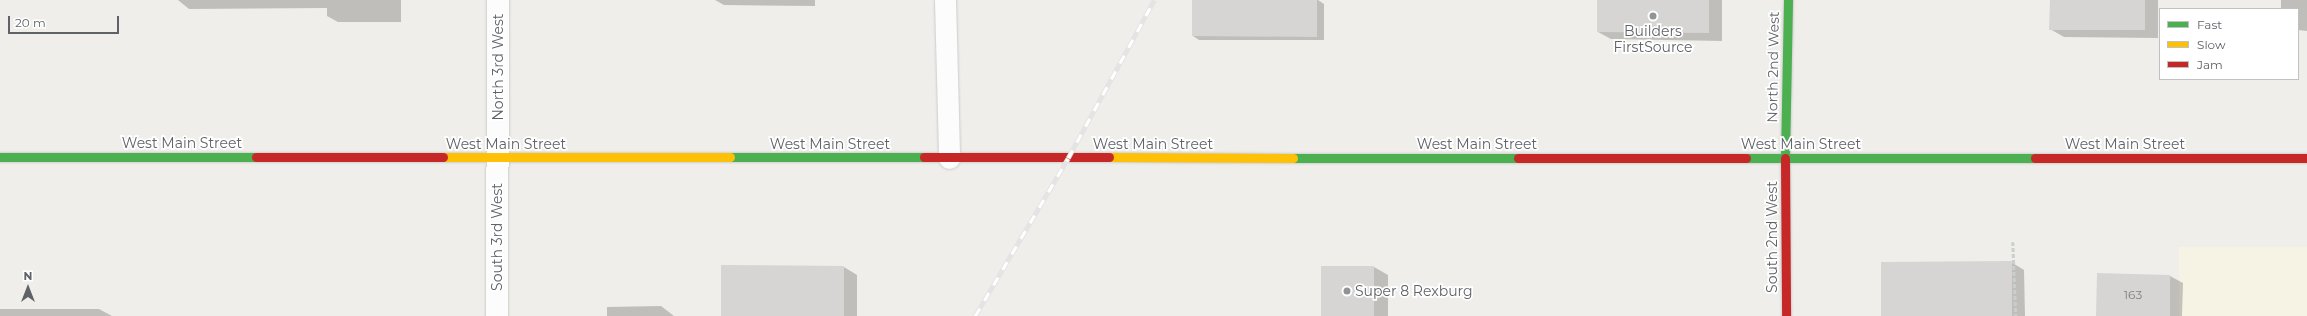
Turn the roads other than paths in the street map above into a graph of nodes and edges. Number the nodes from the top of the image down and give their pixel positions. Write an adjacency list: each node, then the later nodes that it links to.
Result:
1 (498, 0): 5 (street, North 3rd West)
2 (945, 0): 6 (lane)
3 (1788, 0): 7 (main road, North 2nd West)
4 (0, 157): 5 (main road, West Main Street)
5 (497, 158): 6 (main road, West Main Street); 9 (street, South 3rd West)
6 (949, 158): 7 (main road, West Main Street)
7 (1785, 158): 8 (main road, West Main Street); 10 (main road, South 2nd West)
8 (2307, 158)
9 (497, 316)
10 (1786, 316)

